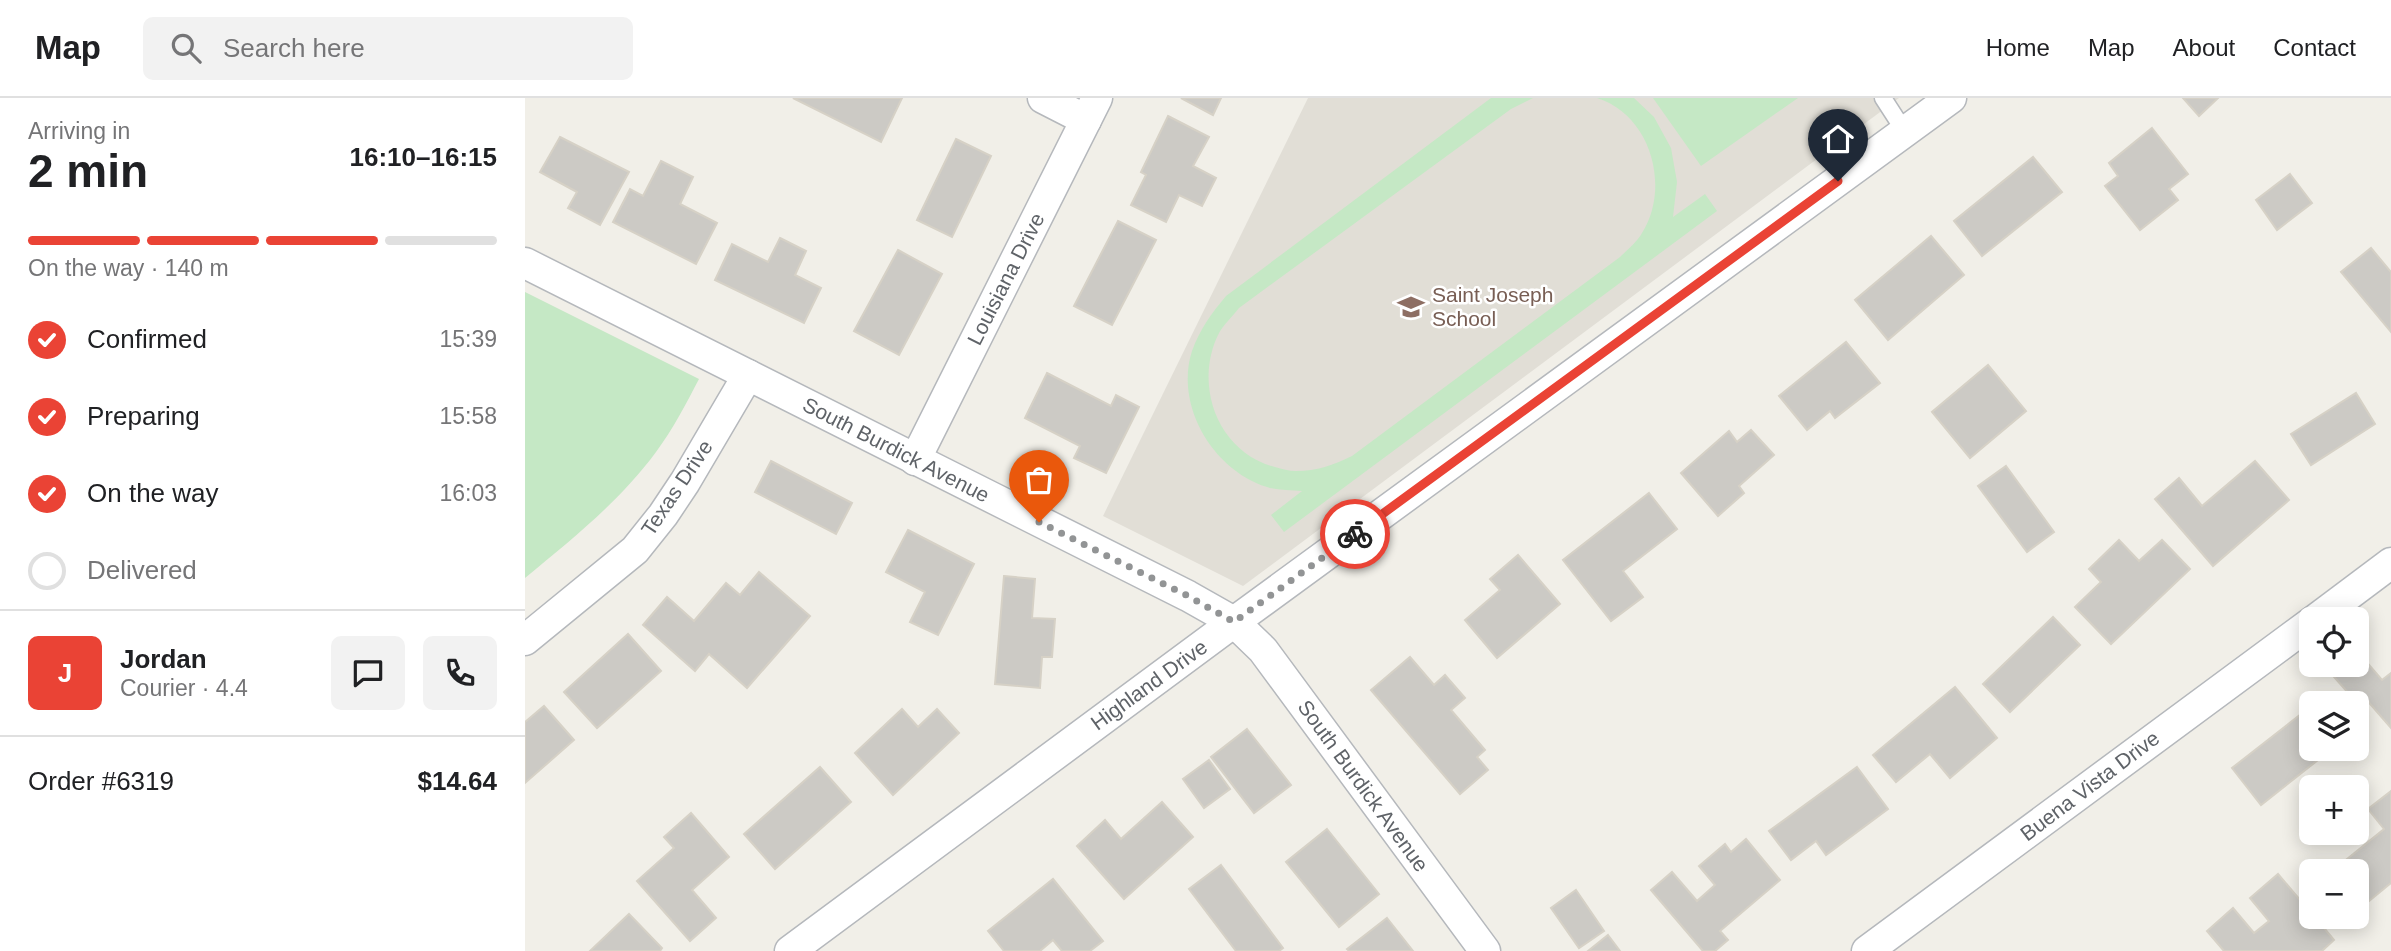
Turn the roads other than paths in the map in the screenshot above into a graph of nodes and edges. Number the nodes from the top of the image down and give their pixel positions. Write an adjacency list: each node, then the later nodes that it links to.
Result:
1 (1043, 98): 4 (street)
2 (1882, 98): 5 (lane)
3 (1951, 98): 5 (street, Highland Drive)
4 (1092, 109): 8 (street, Louisiana Drive)
5 (1905, 132): 11 (street, Highland Drive)
6 (525, 263): 7 (street, South Burdick Avenue)
7 (748, 375): 8 (street, South Burdick Avenue); 13 (street, Texas Drive)
8 (915, 460): 11 (street, South Burdick Avenue)
9 (2391, 564): 10 (street, Buena Vista Drive)
10 (2332, 607)
11 (1234, 622): 14 (street, Highland Drive); 15 (street, South Burdick Avenue)
12 (2299, 631): 16 (street, Buena Vista Drive)
13 (525, 640)
14 (790, 951)
15 (1485, 951)
16 (1867, 951)

